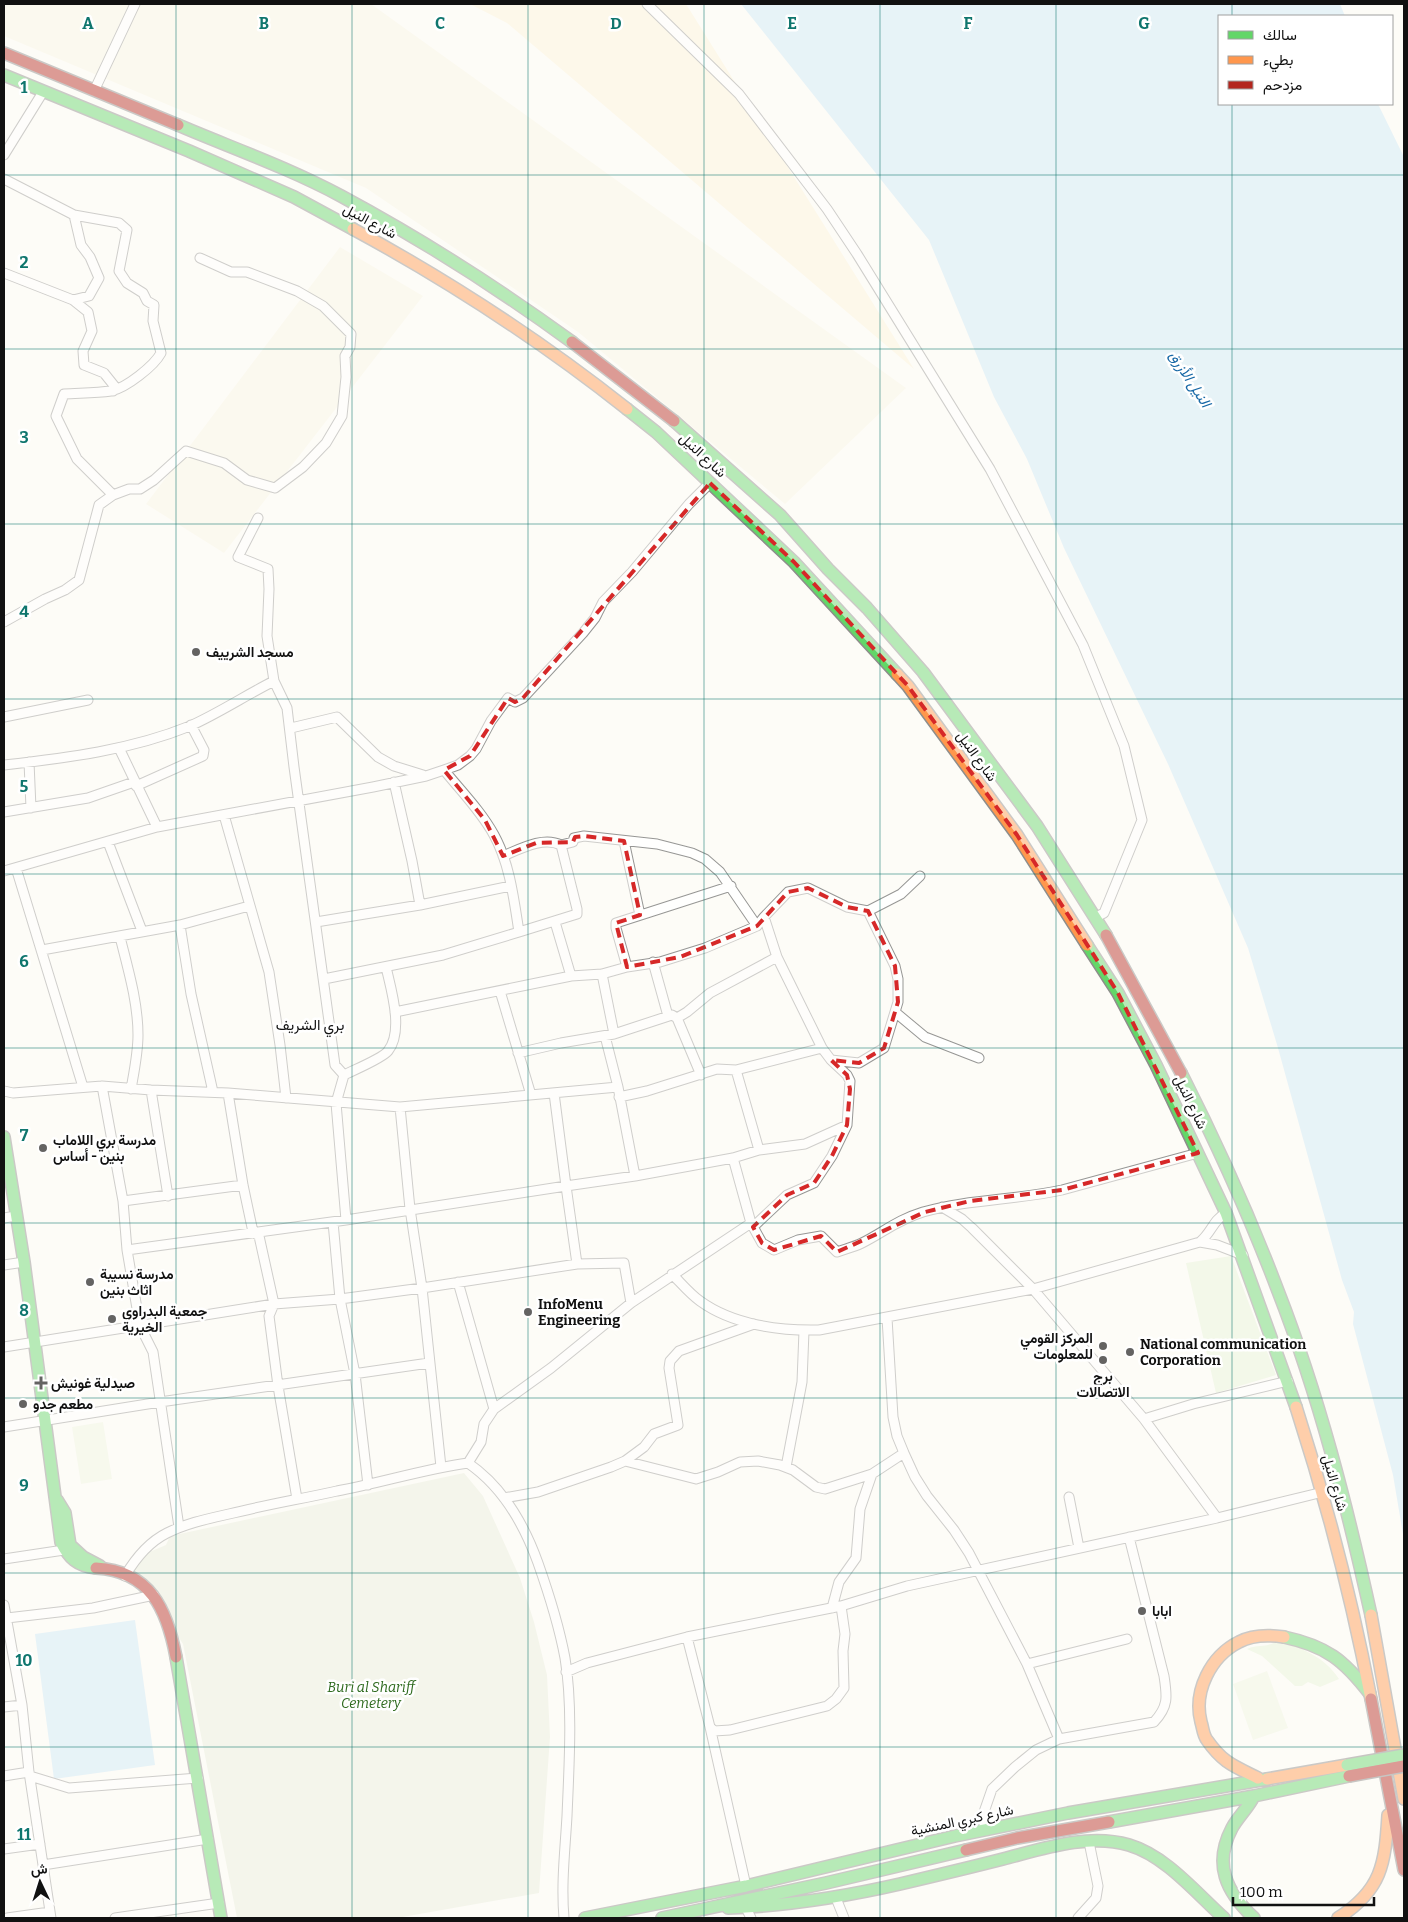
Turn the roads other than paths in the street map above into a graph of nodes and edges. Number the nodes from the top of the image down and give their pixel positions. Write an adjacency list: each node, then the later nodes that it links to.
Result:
1 (135, 4): 5 (street)
2 (647, 4): 57 (street)
3 (4, 53): 5 (main road, شارع النيل)
4 (4, 75): 6 (main road, شارع النيل)
5 (94, 91): 17 (main road, شارع النيل)
6 (43, 92): 7 (street); 14 (main road, شارع النيل)
7 (4, 155)
8 (4, 179): 9 (street)
9 (74, 215): 12 (street); 13 (street)
10 (200, 258): 15 (street)
11 (4, 273): 12 (street)
12 (73, 300): 13 (street)
13 (113, 391): 15 (street)
14 (710, 483): 18 (main road, شارع النيل); 30 (street)
15 (113, 495): 21 (street)
16 (258, 518): 22 (street)
17 (789, 524): 18 (main road); 19 (main road, شارع النيل)
18 (773, 541): 20 (main road, شارع النيل)
19 (810, 548): 20 (main road); 38 (main road, شارع النيل)
20 (794, 562): 40 (main road, شارع النيل)
21 (4, 622)
22 (274, 681): 25 (street); 26 (street)
23 (88, 700): 24 (street)
24 (4, 716)
25 (191, 725): 27 (street); 33 (street)
26 (291, 728): 31 (street); 34 (street)
27 (119, 748): 28 (street); 33 (street)
28 (29, 762): 29 (street); 35 (street)
29 (4, 765)
30 (444, 770): 31 (street); 45 (street)
31 (426, 776): 32 (street)
32 (394, 782): 34 (street); 52 (street)
33 (135, 784): 35 (street); 39 (street)
34 (299, 801): 37 (street); 58 (street)
35 (31, 808): 36 (street)
36 (4, 812)
37 (224, 815): 39 (street); 53 (street)
38 (1037, 826): 40 (main road); 44 (main road, شارع النيل)
39 (157, 827): 42 (street)
40 (1017, 835): 46 (main road, شارع النيل)
41 (624, 841): 43 (street); 51 (street); 55 (street)
42 (108, 842): 47 (street); 62 (street)
43 (561, 845): 45 (street); 59 (street)
44 (1056, 855): 46 (main road); 57 (main road, شارع النيل)
45 (503, 856): 50 (street)
46 (1037, 864): 103 (main road, شارع النيل)
47 (16, 868): 48 (street); 65 (street)
48 (4, 871)
49 (920, 876): 54 (street)
50 (511, 886): 52 (street); 63 (street)
51 (731, 886): 55 (street); 61 (street)
52 (420, 905): 58 (street)
53 (249, 906): 60 (street); 96 (street)
54 (868, 911): 56 (street); 75 (street)
55 (640, 915): 69 (street)
56 (764, 917): 61 (street); 66 (street)
57 (1096, 917): 191 (main road, شارع النيل)
58 (316, 922): 72 (street)
59 (555, 922): 63 (street); 71 (street)
60 (180, 925): 62 (street); 91 (street)
61 (757, 926): 67 (street)
62 (142, 931): 64 (street)
63 (519, 932): 68 (street)
64 (120, 937): 65 (street); 88 (street)
65 (42, 950): 86 (street)
66 (777, 957): 76 (street); 78 (street)
67 (653, 962): 69 (street); 76 (street)
68 (386, 967): 72 (street); 74 (street)
69 (627, 967): 70 (street)
70 (602, 974): 71 (street); 77 (street)
71 (571, 976): 73 (street)
72 (324, 979): 84 (street)
73 (500, 991): 74 (street); 79 (street)
74 (395, 1012): 84 (street)
75 (895, 1012): 80 (street); 81 (street)
76 (673, 1017): 77 (street); 83 (street)
77 (609, 1035): 79 (street); 87 (street)
78 (822, 1048): 81 (street); 82 (street)
79 (518, 1053): 94 (street)
80 (980, 1058)
81 (831, 1060): 100 (street)
82 (736, 1070): 83 (street); 102 (street)
83 (701, 1074): 97 (street)
84 (344, 1075): 98 (street)
85 (102, 1086): 86 (street); 88 (street); 109 (street)
86 (83, 1087): 90 (street)
87 (618, 1087): 93 (street); 97 (street)
88 (131, 1089): 89 (street)
89 (151, 1090): 91 (street); 108 (street)
90 (8, 1092): 95 (street)
91 (213, 1092): 92 (street)
92 (228, 1093): 96 (street); 106 (street)
93 (554, 1093): 94 (street); 107 (street)
94 (531, 1095): 99 (street)
95 (4, 1098)
96 (286, 1098): 98 (street)
97 (619, 1098): 105 (street)
98 (336, 1103): 99 (street); 115 (street)
99 (400, 1107): 111 (street)
100 (846, 1125): 102 (street); 117 (street)
101 (4, 1137): 113 (main road)
102 (759, 1150): 104 (street)
103 (1198, 1153): 110 (street); 112 (main road, شارع النيل)
104 (733, 1158): 105 (street); 117 (street)
105 (635, 1176): 107 (street)
106 (243, 1185): 108 (street); 118 (street)
107 (566, 1186): 111 (street); 123 (street)
108 (168, 1196): 109 (street)
109 (123, 1202): 120 (street)
110 (942, 1207): 117 (street); 128 (street)
111 (410, 1210): 115 (street); 127 (street)
112 (1226, 1213): 119 (street); 121 (main road, شارع النيل)
113 (16, 1216): 114 (street); 122 (main road)
114 (4, 1218)
115 (346, 1220): 116 (street)
116 (333, 1222): 118 (street); 129 (street)
117 (752, 1225): 125 (street)
118 (253, 1232): 120 (street); 131 (street)
119 (1200, 1242): 121 (street); 128 (street)
120 (127, 1250): 134 (street)
121 (1242, 1255): 140 (main road, شارع النيل)
122 (24, 1262): 124 (street); 136 (main road)
123 (577, 1264): 126 (street); 130 (street)
124 (4, 1265)
125 (672, 1274): 130 (street); 133 (street)
126 (458, 1282): 127 (street); 143 (street)
127 (422, 1288): 129 (street); 138 (street)
128 (1033, 1289): 132 (street); 144 (street)
129 (340, 1299): 131 (street); 139 (street)
130 (631, 1303): 143 (street)
131 (274, 1304): 134 (street); 141 (street)
132 (887, 1318): 135 (street); 147 (street)
133 (754, 1324): 135 (street); 148 (street)
134 (140, 1326): 136 (street); 142 (street)
135 (804, 1331): 151 (street)
136 (36, 1343): 137 (street); 145 (main road)
137 (4, 1347)
138 (429, 1363): 139 (street); 150 (street)
139 (355, 1374): 141 (street); 153 (street)
140 (1288, 1381): 144 (street); 154 (main road, شارع النيل)
141 (278, 1386): 142 (street); 158 (street)
142 (160, 1402): 145 (street); 160 (street)
143 (494, 1409): 149 (street)
144 (1144, 1419): 159 (street)
145 (45, 1422): 146 (street); 156 (main road)
146 (4, 1427)
147 (904, 1453): 152 (street); 166 (street)
148 (625, 1461): 151 (street); 157 (street)
149 (468, 1463): 150 (street); 157 (street)
150 (441, 1467): 153 (street)
151 (786, 1467): 152 (street)
152 (872, 1474): 170 (street)
153 (368, 1485): 158 (street)
154 (1323, 1492): 159 (street); 177 (main road, شارع النيل)
155 (1069, 1497): 162 (street)
156 (56, 1498): 163 (main road); 165 (main road)
157 (504, 1498): 176 (street)
158 (297, 1499): 160 (street)
159 (1217, 1518): 161 (street)
160 (179, 1527): 167 (street)
161 (1129, 1537): 162 (street); 181 (street)
162 (1080, 1548): 166 (street)
163 (64, 1550): 164 (street); 165 (main road)
164 (4, 1558)
165 (103, 1568): 167 (main road)
166 (977, 1571): 170 (street); 175 (street)
167 (125, 1576): 168 (main road)
168 (154, 1595): 171 (street); 187 (main road)
169 (4, 1606): 171 (street)
170 (837, 1607): 173 (street); 180 (street)
171 (6, 1618): 172 (street)
172 (7, 1633): 178 (street)
173 (687, 1637): 176 (street); 180 (street)
174 (1127, 1639): 175 (street)
175 (1027, 1664): 181 (street)
176 (566, 1672): 208 (street)
177 (1371, 1694): 188 (main road); 190 (main road, شارع النيل)
178 (22, 1705): 179 (street); 185 (street)
179 (4, 1707)
180 (710, 1727): 199 (street)
181 (1059, 1739): 192 (street)
182 (1404, 1755): 184 (main road, bridge)
183 (1404, 1766): 184 (main road, bridge)
184 (1348, 1771): 188 (main road, شارع كبري المنشية); 189 (main road, شارع كبري المنشية)
185 (29, 1774): 186 (street); 187 (street); 195 (street)
186 (4, 1776)
187 (198, 1778): 193 (main road)
188 (1264, 1779): 192 (main road, شارع كبري المنشية)
189 (1254, 1796): 202 (main road, شارع كبري المنشية); 214 (main road)
190 (1390, 1797): 198 (main road, شارع النيل); 215 (main road)
191 (1404, 1799)
192 (984, 1830): 199 (main road, شارع كبري المنشية)
193 (208, 1839): 197 (street); 201 (main road)
194 (1089, 1842): 200 (main road); 212 (street); 213 (main road)
195 (40, 1844): 196 (street); 197 (street)
196 (4, 1849)
197 (43, 1865): 204 (street)
198 (1404, 1870)
199 (746, 1886): 209 (main road, شارع كبري المنشية)
200 (836, 1898): 203 (main road); 211 (street)
201 (219, 1903): 206 (street); 207 (main road)
202 (709, 1909): 203 (main road); 210 (main road, شارع كبري المنشية)
203 (748, 1913)
204 (50, 1915): 205 (street)
205 (7, 1918)
206 (115, 1918)
207 (222, 1918)
208 (564, 1918)
209 (585, 1918)
210 (662, 1918)
211 (844, 1918)
212 (1078, 1918)
213 (1224, 1918)
214 (1254, 1918)
215 (1338, 1918)

